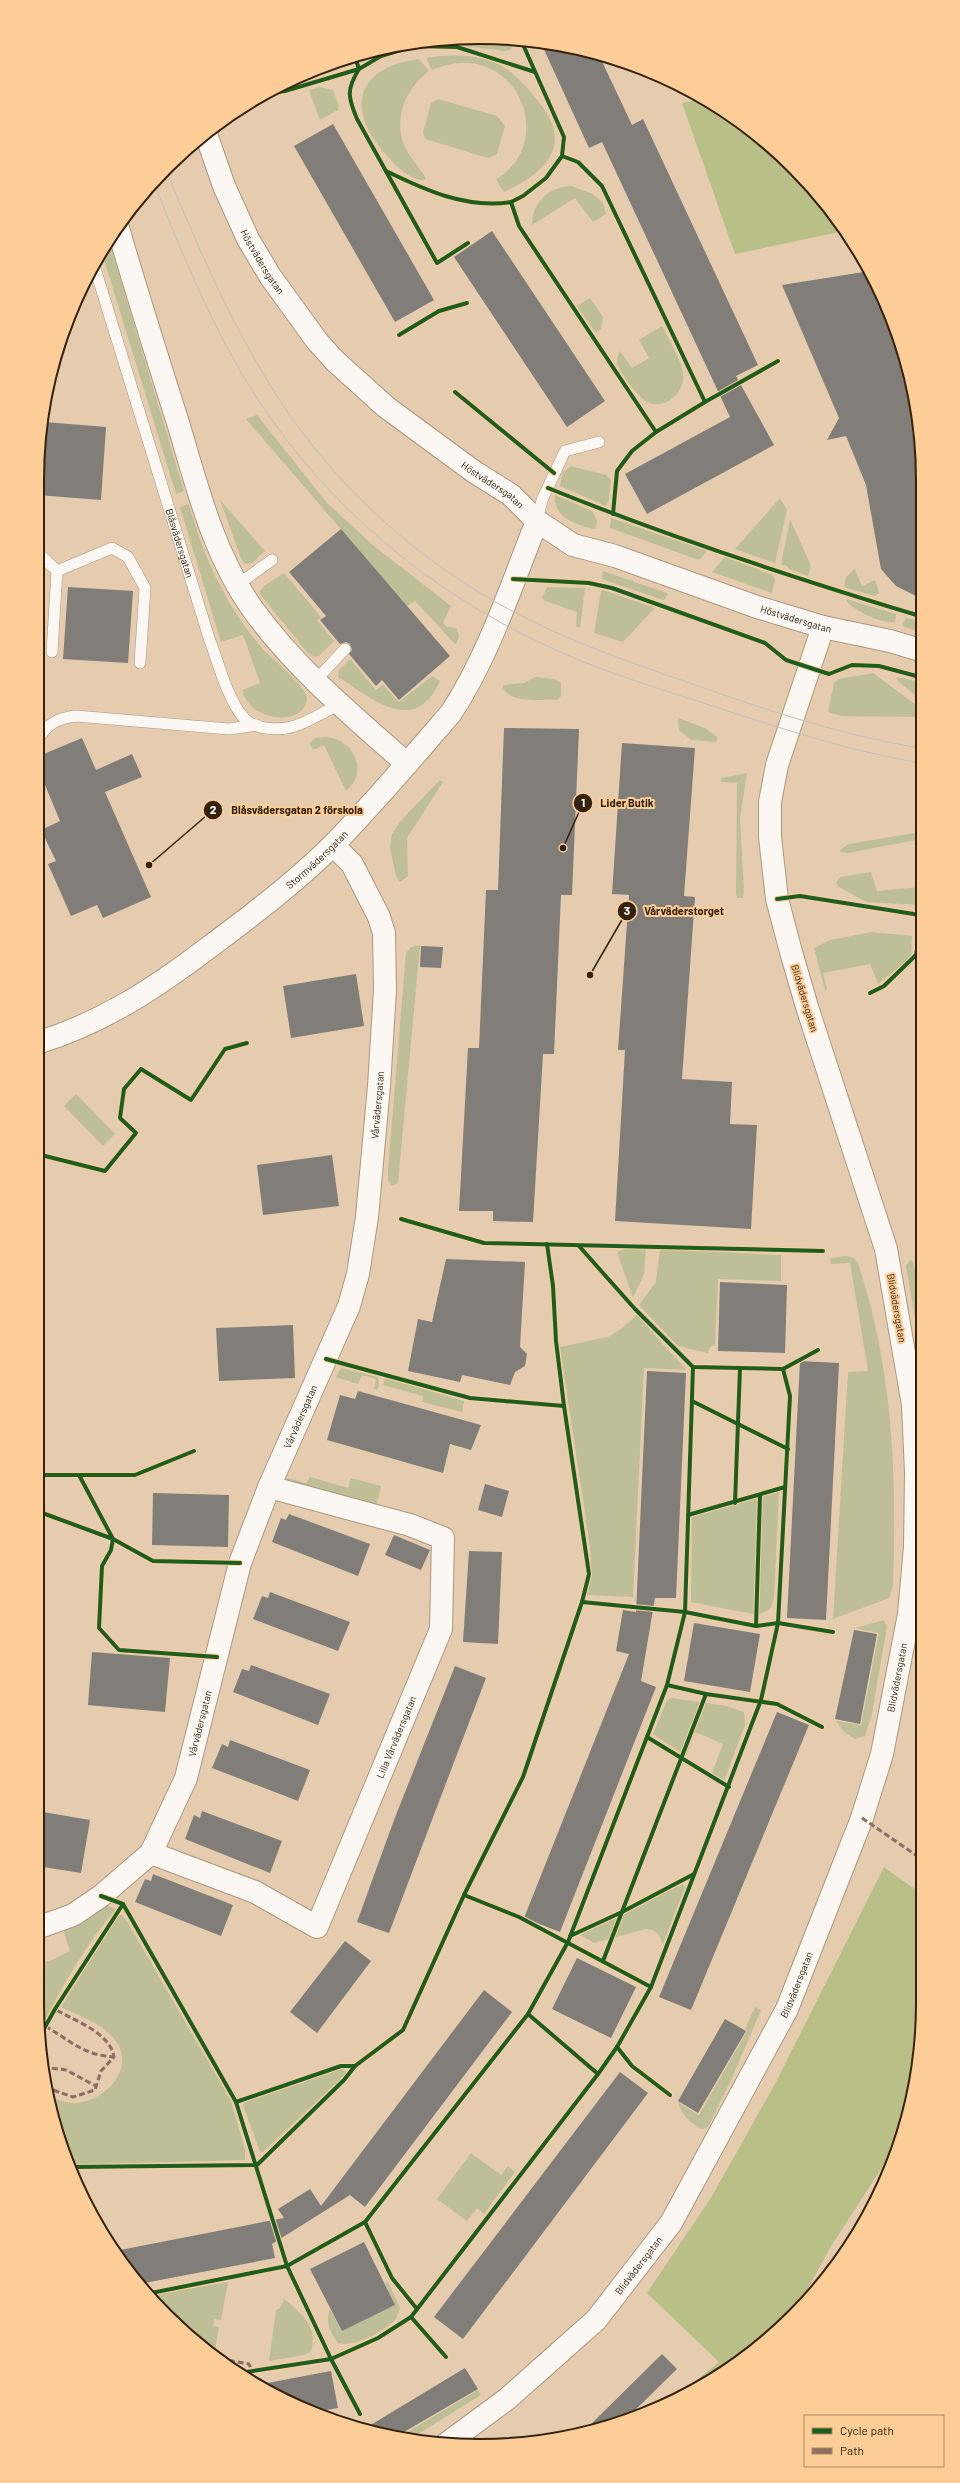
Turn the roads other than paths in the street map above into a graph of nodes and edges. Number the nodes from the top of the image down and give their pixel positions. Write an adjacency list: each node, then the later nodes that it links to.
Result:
1 (208, 140): 5 (street, Höstvädersgatan)
2 (120, 234): 9 (street)
3 (96, 273): 17 (lane, Blåsvädersgatan)
4 (599, 442): 5 (lane)
5 (537, 521): 10 (street, Höstvädersgatan); 19 (street, Stormvädersgatan)
6 (44, 559): 8 (lane)
7 (272, 560): 9 (lane)
8 (57, 571): 13 (lane); 14 (lane)
9 (237, 585): 15 (street)
10 (823, 626): 12 (street, Höstvädersgatan); 22 (street, Blidvädersgatan)
11 (345, 649): 15 (lane)
12 (916, 649)
13 (52, 652)
14 (140, 663)
15 (315, 681): 16 (street)
16 (339, 704): 17 (lane); 19 (street)
17 (256, 725): 18 (lane)
18 (44, 732)
19 (407, 764): 20 (street, Stormvädersgatan)
20 (333, 845): 21 (street, Stormvädersgatan); 23 (street, Vårvädersgatan)
21 (44, 1041)
22 (916, 1439)
23 (269, 1487): 25 (street, Vårvädersgatan); 25 (street, Lilla Vårvädersgatan)
24 (916, 1528): 27 (street, Blidvädersgatan)
25 (151, 1853): 26 (street, Vårvädersgatan)
26 (44, 1926)
27 (454, 2438)

